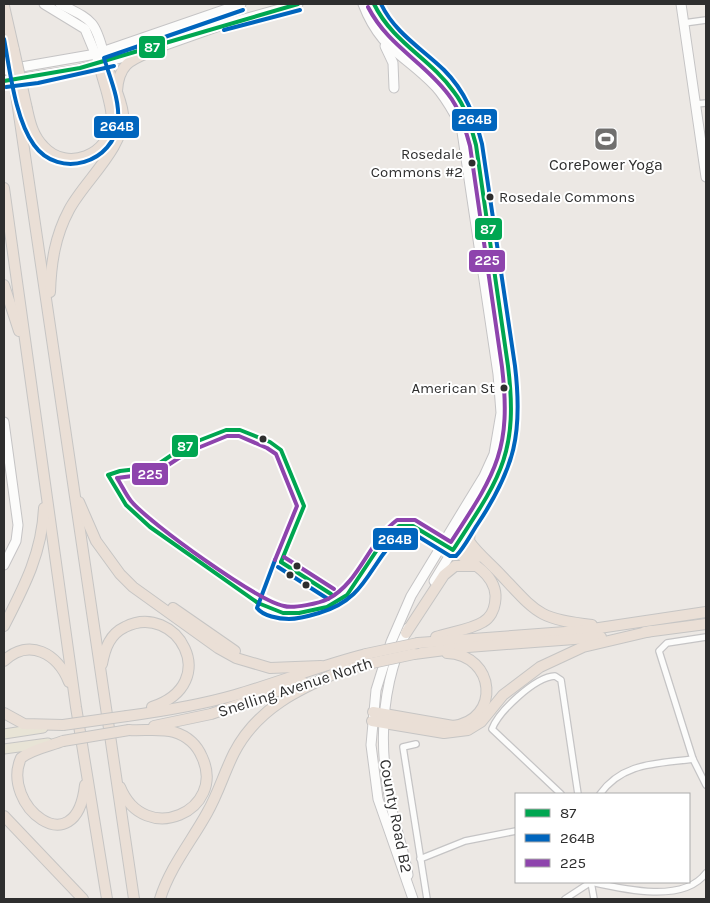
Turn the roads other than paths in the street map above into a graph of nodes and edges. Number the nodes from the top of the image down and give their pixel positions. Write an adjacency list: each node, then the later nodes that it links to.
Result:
1 (44, 4): 14 (street)
2 (60, 4): 14 (street)
3 (241, 4): 14 (street)
4 (298, 4): 12 (street)
5 (363, 4): 11 (street, County Road B2)
6 (374, 4): 26 (street, County Road B2)
7 (681, 4): 10 (street)
8 (4, 7): 13 (highway)
9 (706, 20): 10 (street)
10 (684, 23): 21 (street)
11 (383, 41): 18 (street); 27 (street, County Road B2)
12 (163, 46): 15 (street); 19 (highway)
13 (12, 50): 15 (highway, bridge); 25 (highway, bridge)
14 (99, 52): 15 (street); 16 (street)
15 (102, 63): 17 (street); 19 (highway)
16 (4, 70)
17 (4, 81)
18 (394, 88)
19 (117, 92): 25 (highway)
20 (706, 103): 21 (street)
21 (696, 104): 22 (street)
22 (706, 177)
23 (4, 188): 28 (highway)
24 (4, 285): 28 (highway)
25 (53, 350): 30 (highway)
26 (507, 358): 27 (street); 32 (street, County Road B2)
27 (496, 360): 33 (street, County Road B2)
28 (31, 383): 31 (highway)
29 (4, 422): 35 (street)
30 (68, 454): 47 (highway); 49 (highway)
31 (44, 477): 40 (highway); 50 (highway)
32 (481, 505): 34 (street, County Road B2); 37 (highway)
33 (444, 540): 34 (street); 53 (street, County Road B2)
34 (455, 547): 36 (highway); 37 (highway); 43 (street, County Road B2)
35 (4, 564)
36 (481, 568): 43 (highway); 45 (highway)
37 (502, 576): 41 (highway)
38 (706, 612): 41 (highway, Snelling Avenue North)
39 (706, 624): 42 (highway, Snelling Avenue North)
40 (4, 626)
41 (608, 627): 45 (highway, Snelling Avenue North)
42 (651, 631): 45 (highway, Snelling Avenue North); 54 (highway)
43 (406, 633): 54 (street, County Road B2)
44 (706, 637): 61 (street)
45 (419, 648): 47 (highway, Snelling Avenue North, bridge); 48 (highway, Snelling Avenue North, bridge); 54 (highway)
46 (4, 661): 50 (highway)
47 (321, 666): 52 (highway, Snelling Avenue North)
48 (344, 670): 56 (highway, Snelling Avenue North); 82 (highway)
49 (101, 672): 52 (highway); 62 (highway)
50 (76, 707): 63 (highway)
51 (4, 713): 55 (highway)
52 (127, 716): 55 (highway, Snelling Avenue North, bridge)
53 (372, 716): 54 (highway); 78 (street, County Road B2)
54 (384, 718): 78 (street, County Road B2)
55 (63, 725): 57 (main road, Snelling Avenue North)
56 (129, 730): 58 (highway, Snelling Avenue North, bridge); 62 (highway)
57 (4, 734)
58 (64, 741): 60 (main road, Snelling Avenue North); 64 (highway)
59 (416, 744): 72 (street)
60 (4, 749)
61 (693, 759): 65 (street); 68 (street)
62 (113, 766): 81 (highway)
63 (86, 774): 69 (highway); 80 (highway)
64 (8, 785)
65 (706, 785)
66 (560, 793): 67 (street)
67 (578, 793)
68 (601, 793)
69 (20, 814)
70 (4, 816): 79 (highway)
71 (515, 831): 72 (street)
72 (420, 859): 84 (street)
73 (706, 873): 77 (street)
74 (589, 883): 85 (street)
75 (591, 883): 86 (street)
76 (596, 883): 77 (street)
77 (704, 883)
78 (410, 888): 83 (street, County Road B2)
79 (82, 899)
80 (106, 899)
81 (134, 899)
82 (160, 899)
83 (413, 899)
84 (427, 899)
85 (565, 899)
86 (594, 899)

